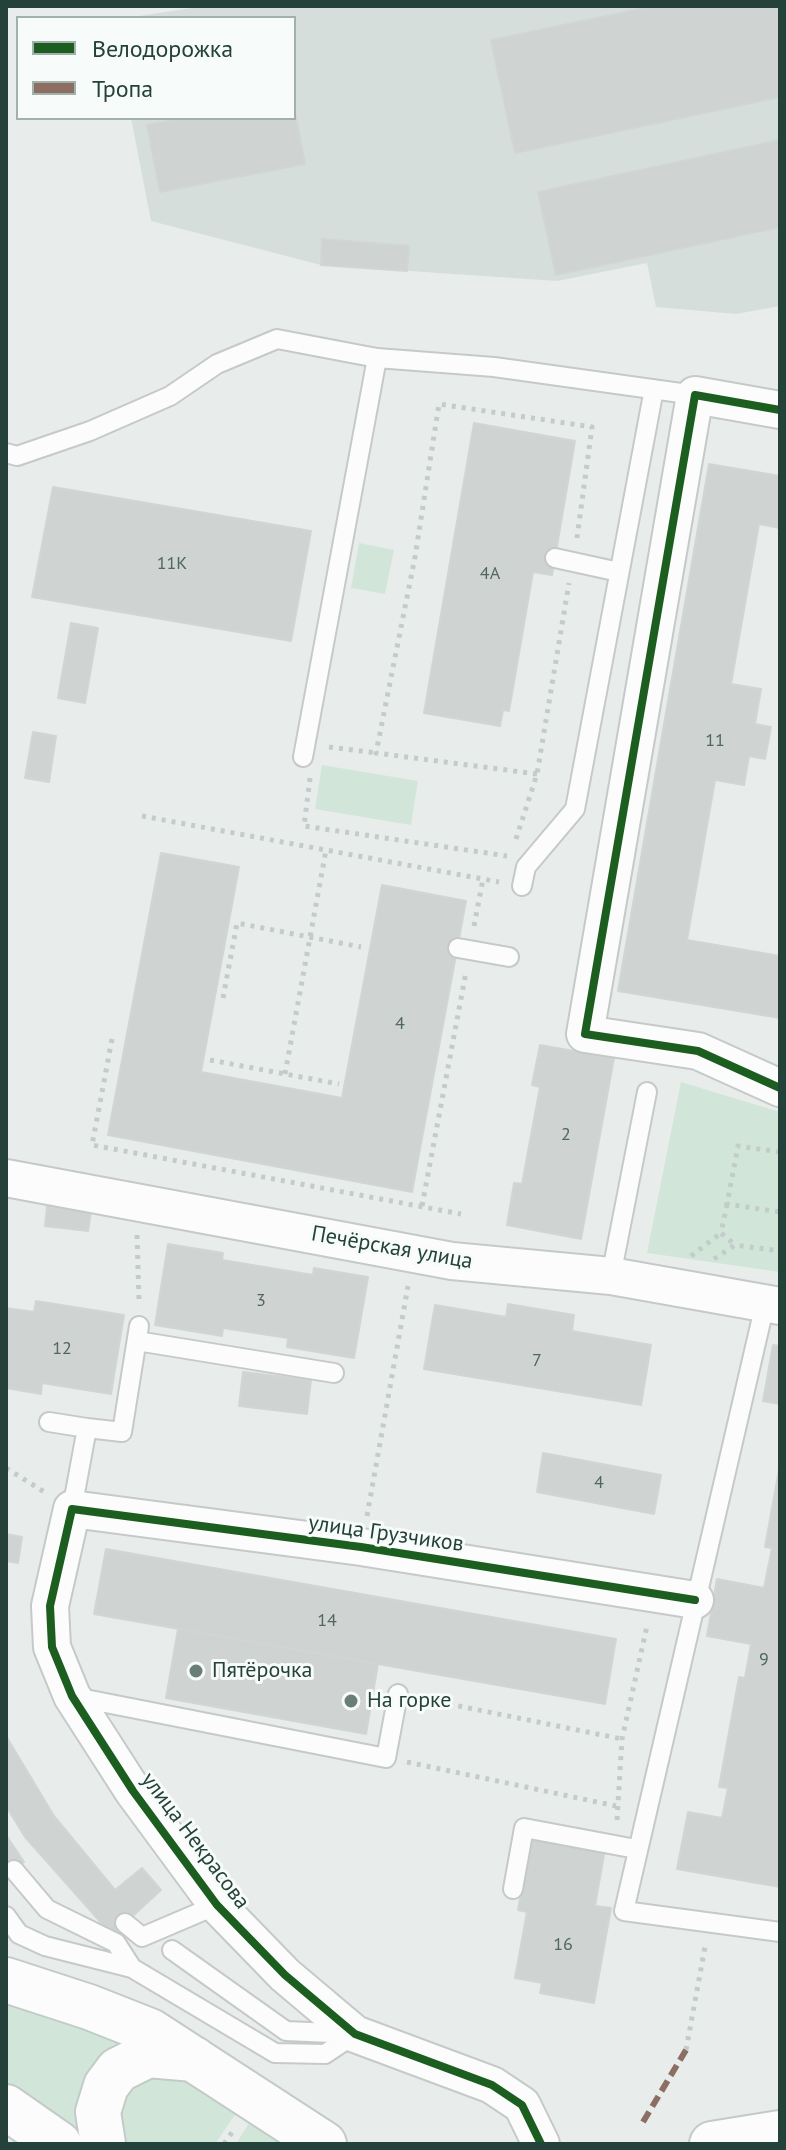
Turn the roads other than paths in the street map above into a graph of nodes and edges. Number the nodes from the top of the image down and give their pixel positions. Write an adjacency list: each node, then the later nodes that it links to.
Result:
1 (377, 358): 2 (lane); 5 (lane); 8 (lane)
2 (654, 389): 3 (lane); 7 (lane)
3 (695, 395): 4 (street); 12 (street)
4 (780, 410)
5 (6, 453)
6 (564, 561): 7 (lane)
7 (619, 572): 9 (lane)
8 (308, 749)
9 (522, 886)
10 (464, 949): 11 (lane)
11 (509, 957)
12 (780, 1088)
13 (647, 1092): 15 (lane)
14 (6, 1178): 15 (street, Печёрская улица)
15 (611, 1276): 16 (street, Печёрская улица)
16 (772, 1305): 21 (lane)
17 (334, 1373): 19 (lane)
18 (49, 1422): 19 (lane)
19 (87, 1428): 20 (lane)
20 (72, 1509): 21 (street, улица Грузчиков); 23 (street, улица Некрасова)
21 (695, 1600): 24 (lane)
22 (398, 1694): 23 (lane)
23 (72, 1696): 27 (street, улица Некрасова)
24 (636, 1849): 26 (lane); 30 (lane)
25 (14, 1870): 32 (lane)
26 (513, 1889)
27 (217, 1905): 29 (lane); 34 (street, улица Некрасова)
28 (6, 1916): 32 (lane)
29 (125, 1923)
30 (780, 1932)
31 (172, 1950): 34 (lane)
32 (132, 1968): 34 (lane)
33 (6, 1980): 35 (street)
34 (355, 2034): 41 (street, улица Некрасова)
35 (194, 2059): 39 (street); 40 (street)
36 (6, 2107): 38 (street)
37 (780, 2133): 42 (street)
38 (59, 2144)
39 (103, 2144)
40 (324, 2144)
41 (541, 2144)
42 (712, 2144)

